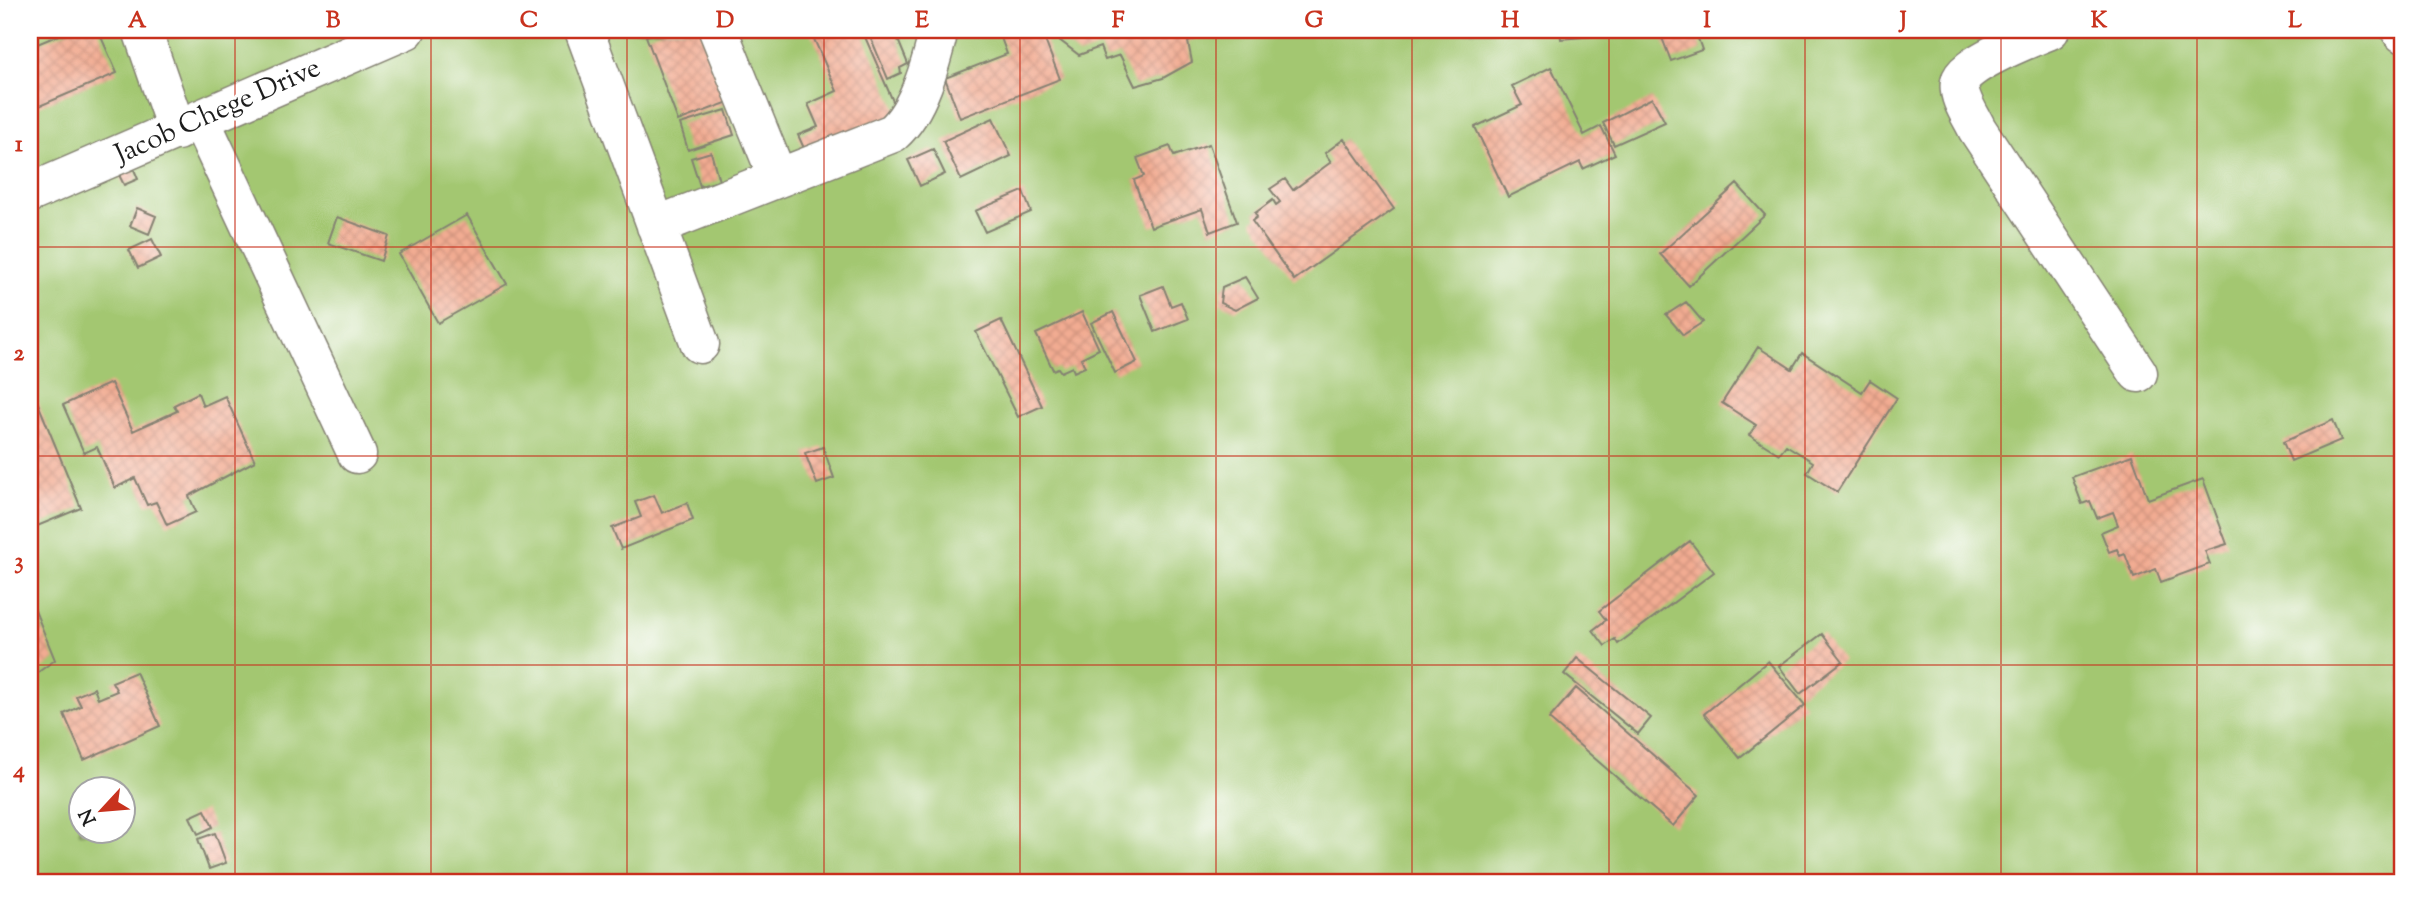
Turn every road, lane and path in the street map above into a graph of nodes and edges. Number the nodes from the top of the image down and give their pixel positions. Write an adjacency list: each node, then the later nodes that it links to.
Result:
1 (142, 30): 7 (street)
2 (406, 30): 7 (street, Jacob Chege Drive)
3 (584, 30): 10 (street)
4 (718, 30): 8 (street)
5 (939, 30): 8 (street)
6 (2049, 30): 12 (street)
7 (188, 125): 9 (street, Jacob Chege Drive); 13 (street)
8 (778, 178): 10 (street)
9 (30, 193)
10 (656, 226): 11 (street)
11 (700, 344)
12 (2138, 373)
13 (357, 454)

